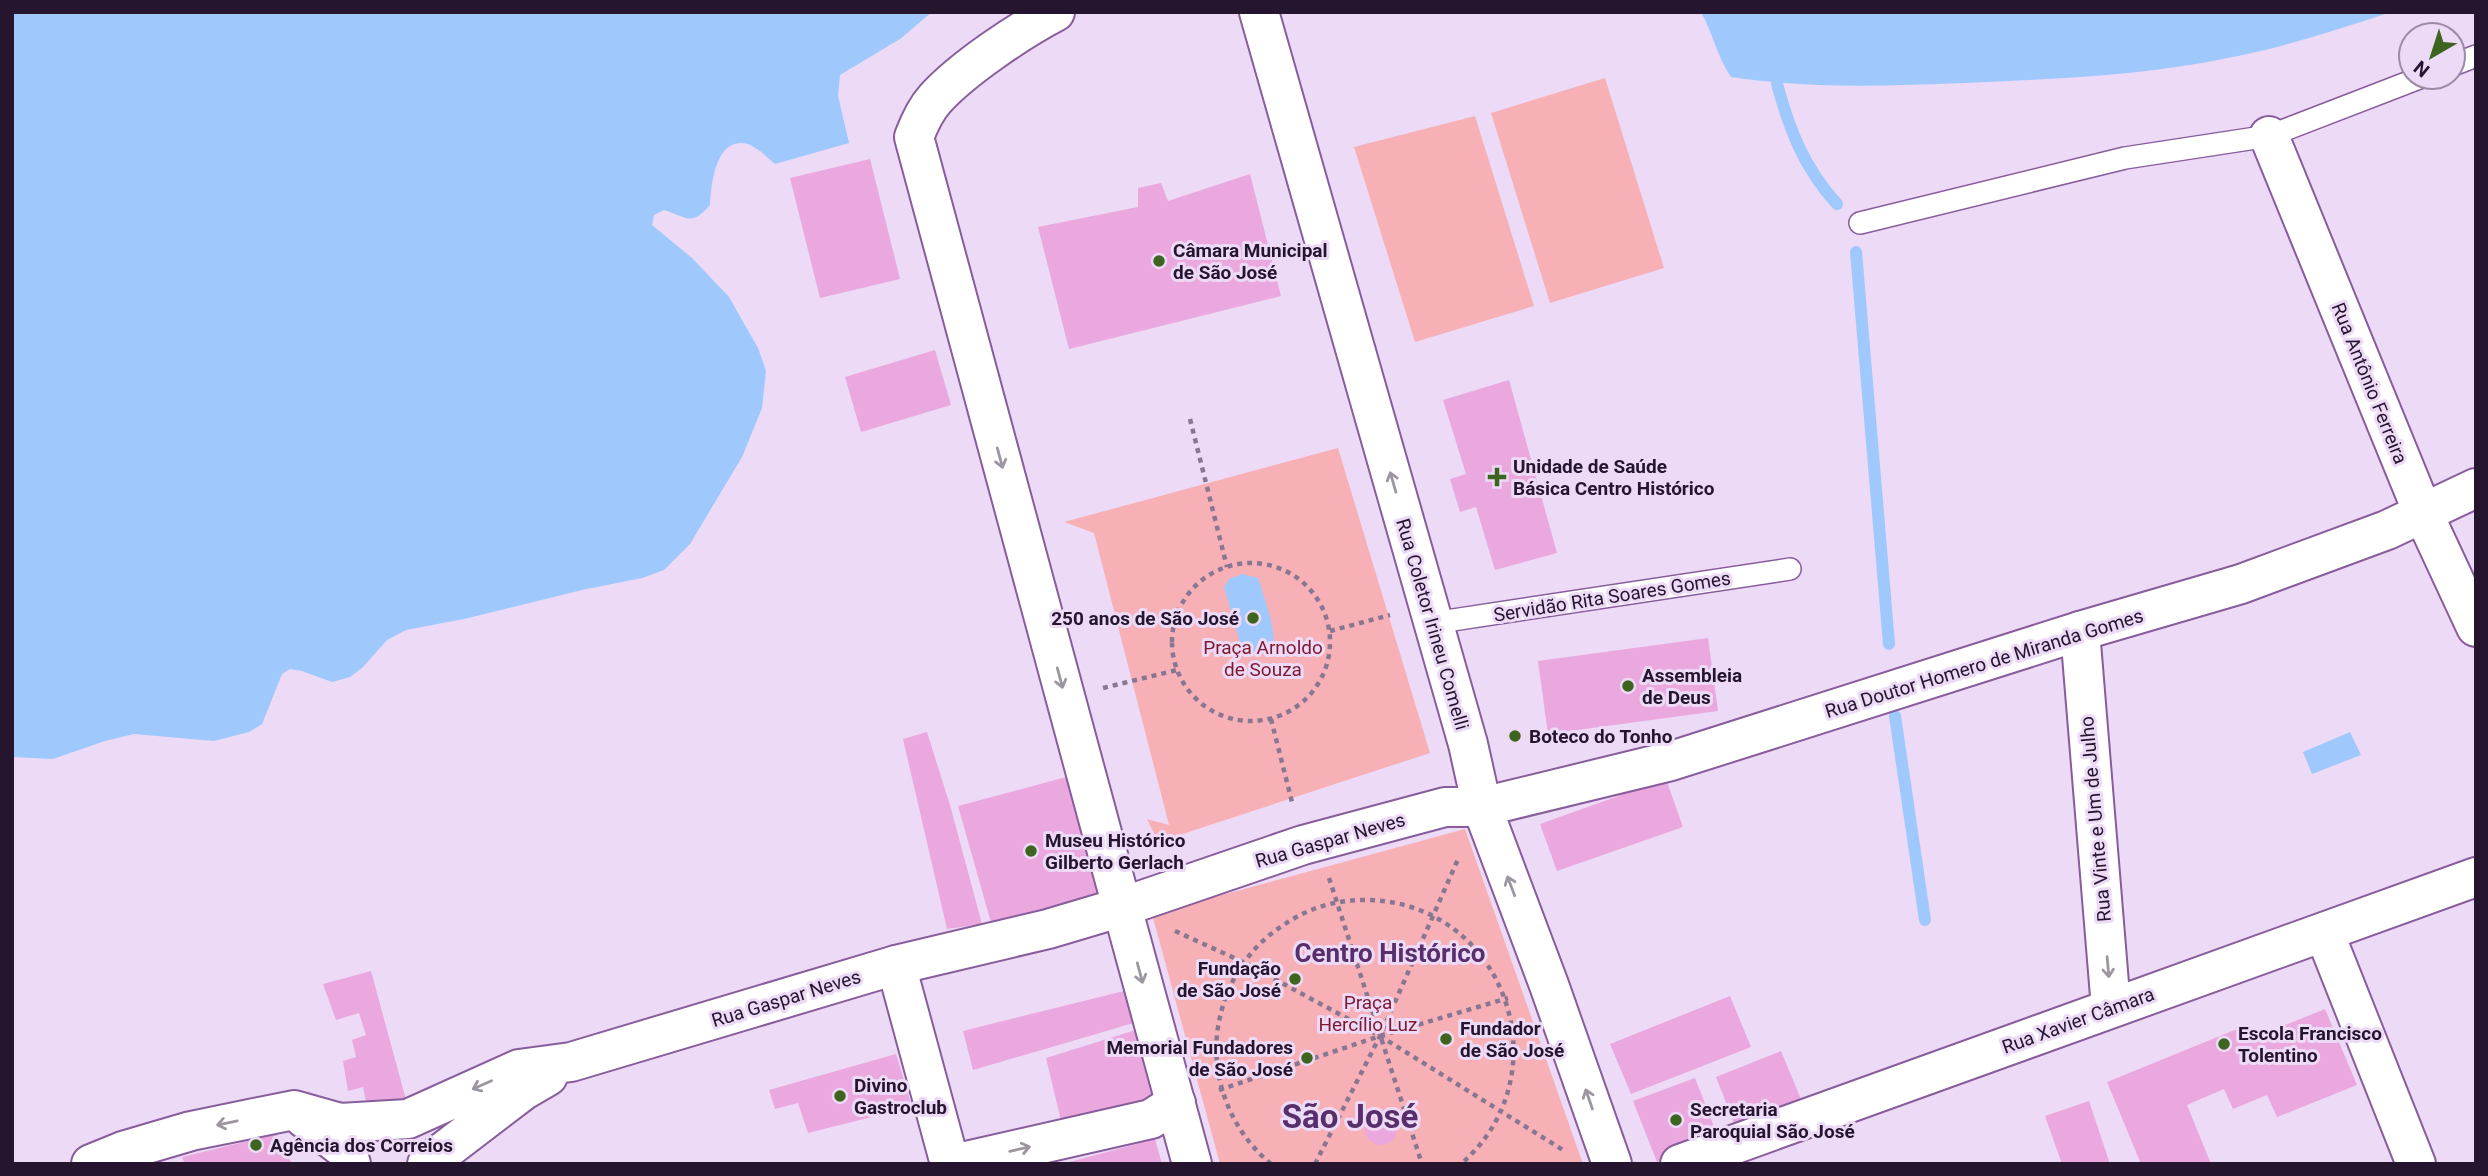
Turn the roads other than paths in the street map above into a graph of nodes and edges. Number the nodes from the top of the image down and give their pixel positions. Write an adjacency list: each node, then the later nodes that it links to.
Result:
1 (1055, 12): 14 (street, one-way to 14)
2 (1259, 12): 9 (street, Rua Coletor Irineu Comelli, one-way to 2)
3 (2397, 87): 4 (lane)
4 (2269, 136): 5 (lane); 7 (street, Rua Antônio Ferreira)
5 (1860, 223)
6 (2476, 488): 7 (street, Rua Doutor Homero de Miranda Gomes)
7 (2423, 513): 10 (street, Rua Antônio Ferreira); 11 (street, Rua Doutor Homero de Miranda Gomes)
8 (1790, 569): 9 (lane, Servidão Rita Soares Gomes)
9 (1430, 614): 12 (street, Rua Coletor Irineu Comelli)
10 (2476, 627)
11 (2080, 631): 12 (street, Rua Doutor Homero de Miranda Gomes); 17 (street, Rua Vinte e Um de Julho, one-way to 17)
12 (1482, 807): 14 (street, Rua Gaspar Neves); 26 (street, Rua Coletor Irineu Comelli, one-way to 12)
13 (2476, 877): 15 (street, Rua Xavier Câmara)
14 (1122, 907): 16 (street, Rua Gaspar Neves); 19 (street, one-way to 19)
15 (2324, 932): 17 (street, Rua Xavier Câmara); 28 (street)
16 (896, 965): 18 (street, Rua Gaspar Neves); 24 (street)
17 (2111, 1008): 27 (street, Rua Xavier Câmara)
18 (571, 1062): 20 (street, Rua Gaspar Neves, one-way to 20); 23 (street)
19 (1176, 1103): 24 (street, one-way to 19); 25 (street)
20 (294, 1110): 21 (street, Rua Gaspar Neves, one-way to 21); 22 (street)
21 (91, 1164)
22 (351, 1164)
23 (427, 1164)
24 (952, 1164)
25 (1192, 1164)
26 (1612, 1164)
27 (1680, 1164)
28 (2416, 1164)

